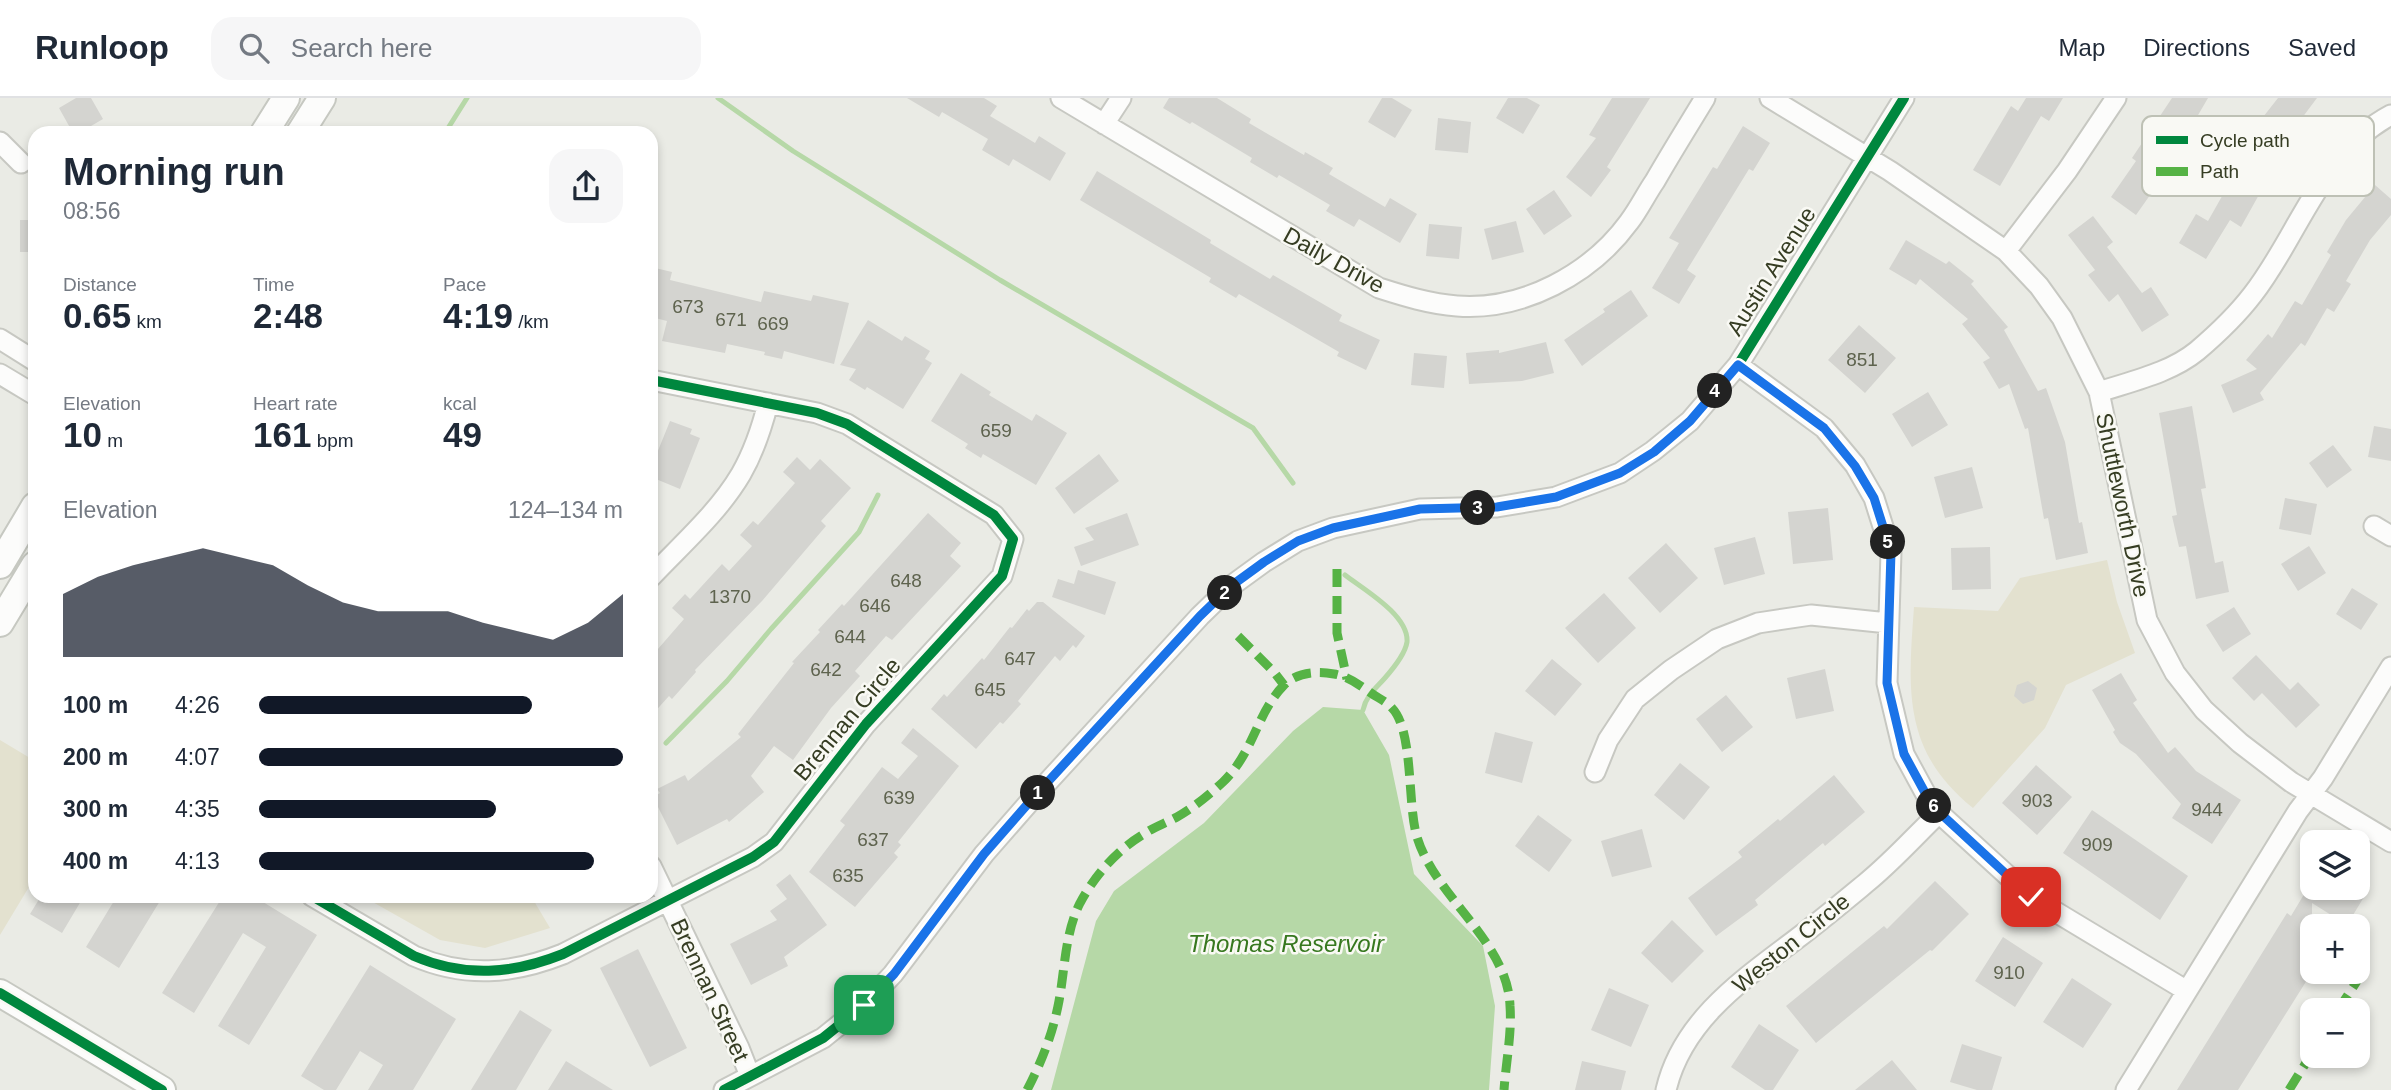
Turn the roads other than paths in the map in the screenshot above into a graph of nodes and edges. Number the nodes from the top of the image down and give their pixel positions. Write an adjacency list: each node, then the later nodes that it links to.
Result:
1 (286, 98): 11 (main road)
2 (322, 98): 12 (main road)
3 (1061, 98): 10 (street, Daily Drive)
4 (1121, 98): 10 (street)
5 (1705, 98): 10 (street, Daily Drive)
6 (1770, 98): 15 (street, Shuttleworth Drive)
7 (1904, 98): 15 (street, Austin Avenue)
8 (2116, 98): 18 (street)
9 (2391, 116): 13 (street)
10 (1104, 124)
11 (268, 126)
12 (304, 126)
13 (2374, 128)
14 (0, 142): 16 (street)
15 (1867, 157): 18 (street, Shuttleworth Drive); 21 (street, Austin Avenue)
16 (21, 163)
17 (2316, 196): 25 (street)
18 (2006, 251): 25 (street, Shuttleworth Drive)
19 (0, 340): 20 (street)
20 (28, 357)
21 (1738, 365): 32 (street); 43 (street, Austin Avenue)
22 (0, 374): 24 (street)
23 (658, 381): 26 (street, Brennan Circle)
24 (28, 391)
25 (2099, 391): 35 (street, Shuttleworth Drive)
26 (768, 402): 29 (street); 39 (street, Brennan Circle)
27 (28, 518): 28 (main road)
28 (0, 565)
29 (658, 570)
30 (28, 577): 31 (main road)
31 (0, 623)
32 (1888, 623): 34 (street); 36 (street)
33 (2391, 667): 35 (street)
34 (1595, 772)
35 (2311, 794): 37 (street, Shuttleworth Drive); 41 (street)
36 (1940, 813): 41 (street); 46 (street, Weston Circle)
37 (2391, 842)
38 (658, 881): 39 (street, Brennan Street)
39 (667, 900): 40 (street, Brennan Circle); 43 (street, Brennan Street)
40 (324, 903)
41 (2187, 991): 47 (street)
42 (0, 993): 44 (main road)
43 (750, 1076): 45 (street, Austin Avenue)
44 (162, 1090)
45 (724, 1090)
46 (1666, 1090)
47 (2126, 1090)

